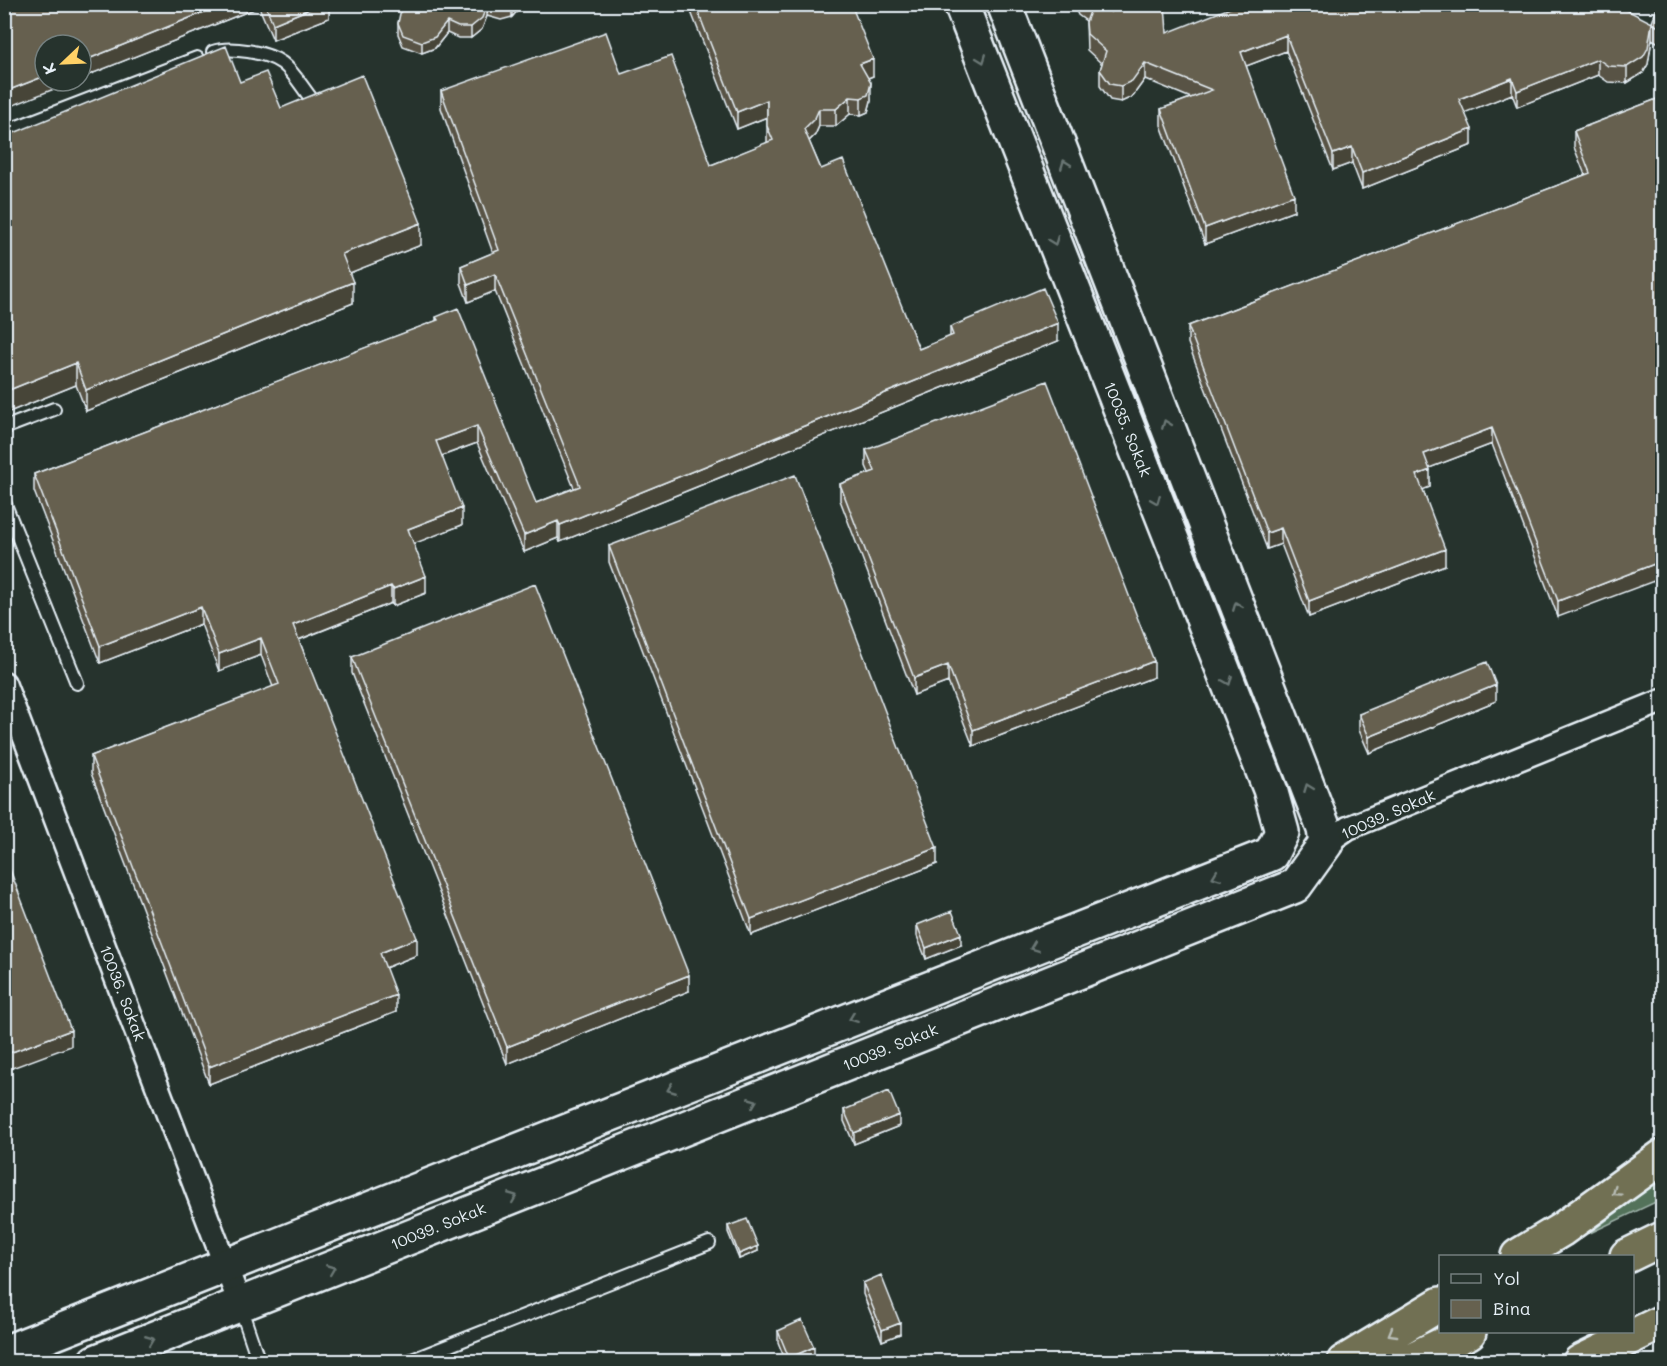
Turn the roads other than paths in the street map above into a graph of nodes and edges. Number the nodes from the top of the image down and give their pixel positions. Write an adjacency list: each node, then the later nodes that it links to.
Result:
1 (961, 4): 17 (street, 10035. Sokak, one-way to 17)
2 (1004, 4): 11 (street, one-way to 2)
3 (310, 97): 4 (lane)
4 (4, 132)
5 (54, 409): 6 (lane)
6 (4, 428)
7 (4, 502): 9 (lane)
8 (4, 683): 17 (street, 10036. Sokak)
9 (77, 683)
10 (1662, 700): 11 (street, 10039. Sokak)
11 (1326, 843): 18 (street, 10039. Sokak, one-way to 11)
12 (1662, 1157): 15 (highway, one-way to 15)
13 (1662, 1239): 16 (highway)
14 (709, 1243): 25 (lane)
15 (1521, 1255)
16 (1631, 1255)
17 (225, 1266): 18 (street, 10036. Sokak); 22 (street)
18 (240, 1305): 23 (street, 10039. Sokak, one-way to 18); 24 (lane)
19 (1439, 1305): 26 (highway, one-way to 26)
20 (1662, 1322): 28 (highway)
21 (1467, 1333): 27 (highway)
22 (4, 1353)
23 (95, 1362)
24 (259, 1362)
25 (407, 1362)
26 (1344, 1362)
27 (1406, 1362)
28 (1580, 1362)

